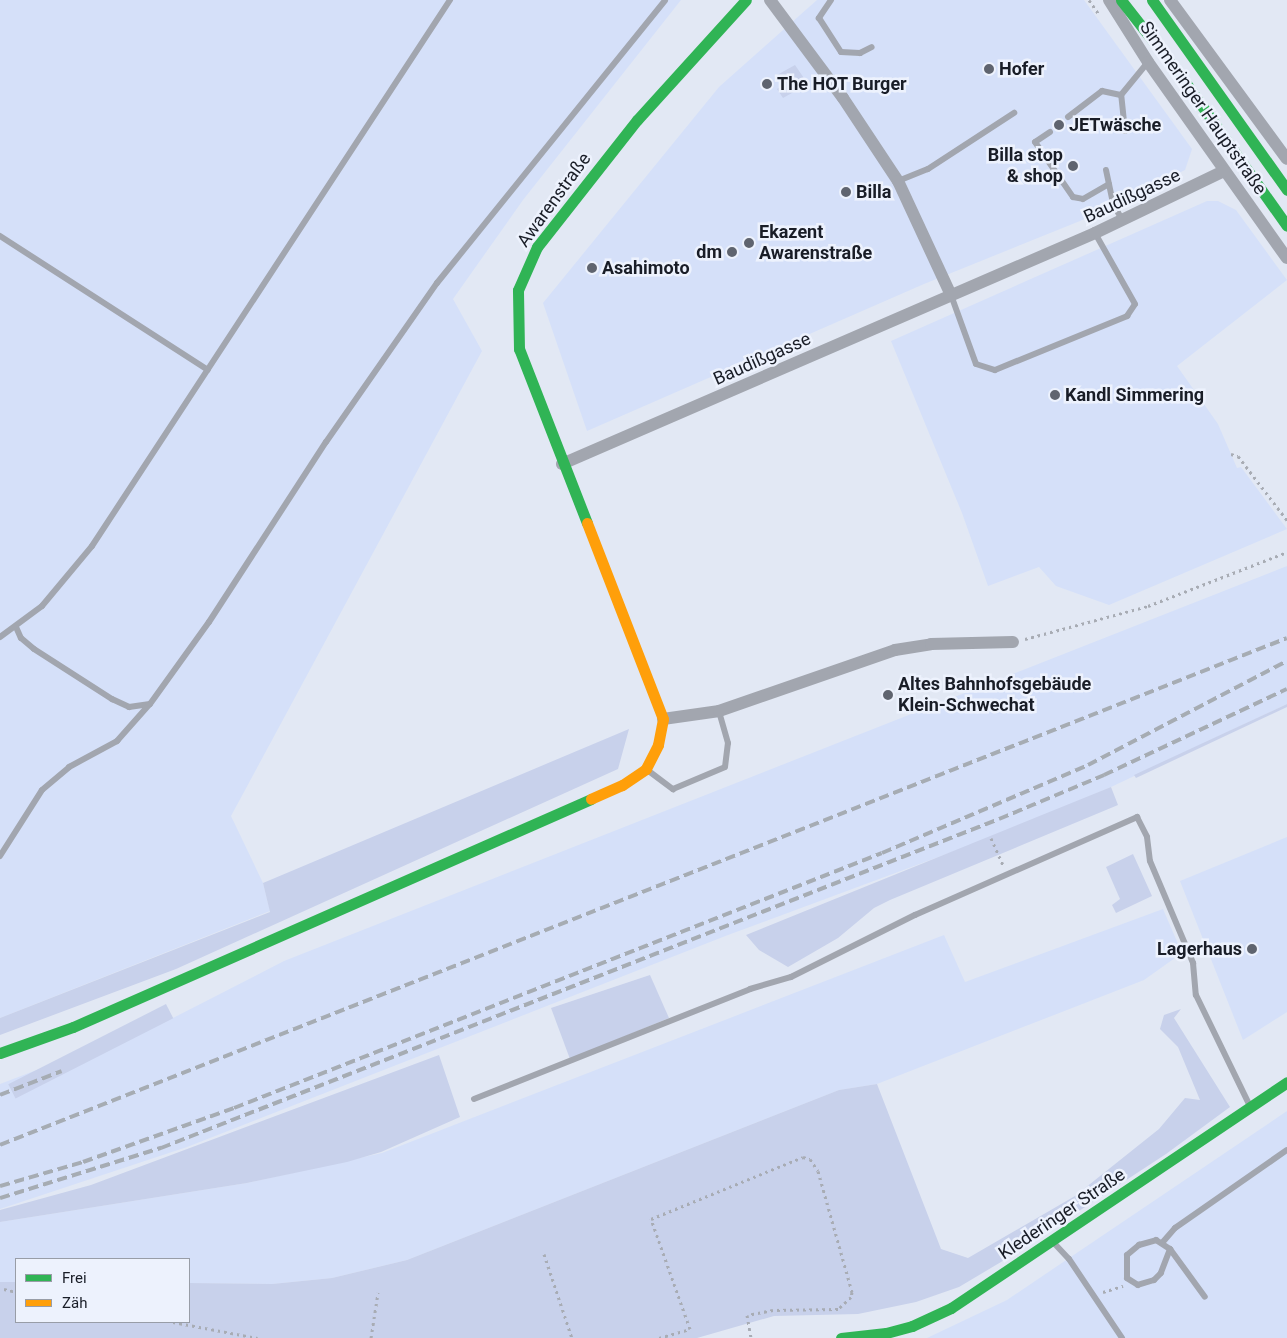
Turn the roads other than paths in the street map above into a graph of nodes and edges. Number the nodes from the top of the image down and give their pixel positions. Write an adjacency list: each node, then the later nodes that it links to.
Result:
1 (450, 0): 29 (lane)
2 (665, 0): 34 (lane)
3 (746, 0): 30 (street, Awarenstraße)
4 (770, 0): 20 (street)
5 (831, 0): 10 (lane)
6 (1109, 0): 11 (street, Simmeringer Hauptstraße)
7 (1121, 0): 24 (street, Simmeringer Hauptstraße)
8 (1152, 0): 22 (street, Simmeringer Hauptstraße)
9 (1170, 0): 17 (street, Simmeringer Hauptstraße)
10 (872, 47)
11 (1148, 62): 12 (lane); 19 (street, Simmeringer Hauptstraße)
12 (1121, 95): 14 (lane); 15 (lane)
13 (1014, 113): 20 (lane)
14 (1068, 117)
15 (1125, 131)
16 (1050, 132): 21 (lane)
17 (1287, 159)
18 (1106, 170): 21 (lane)
19 (1224, 172): 23 (street, Baudißgasse); 27 (street, Simmeringer Hauptstraße)
20 (898, 181): 28 (street)
21 (1109, 184): 23 (lane)
22 (1287, 190)
23 (1122, 220): 25 (street, Baudißgasse)
24 (1287, 226)
25 (1095, 232): 28 (street, Baudißgasse); 28 (lane)
26 (0, 236): 29 (lane)
27 (1287, 258)
28 (951, 295): 30 (street, Baudißgasse)
29 (208, 370): 31 (lane)
30 (562, 464): 36 (street)
31 (16, 627): 32 (lane); 34 (lane)
32 (0, 637)
33 (1013, 642): 35 (street)
34 (150, 704): 38 (lane)
35 (719, 711): 36 (street); 37 (lane)
36 (663, 719): 37 (street)
37 (646, 769): 39 (street)
38 (0, 856)
39 (0, 1053)
40 (1287, 1082): 42 (street, Klederinger Straße)
41 (474, 1099): 42 (lane)
42 (1250, 1108): 44 (street, Klederinger Straße)
43 (1287, 1150): 45 (lane)
44 (1053, 1242): 48 (street, Klederinger Straße); 49 (lane)
45 (1162, 1243): 46 (lane); 46 (lane)
46 (1170, 1249): 47 (lane)
47 (1205, 1297)
48 (841, 1338)
49 (1122, 1338)

